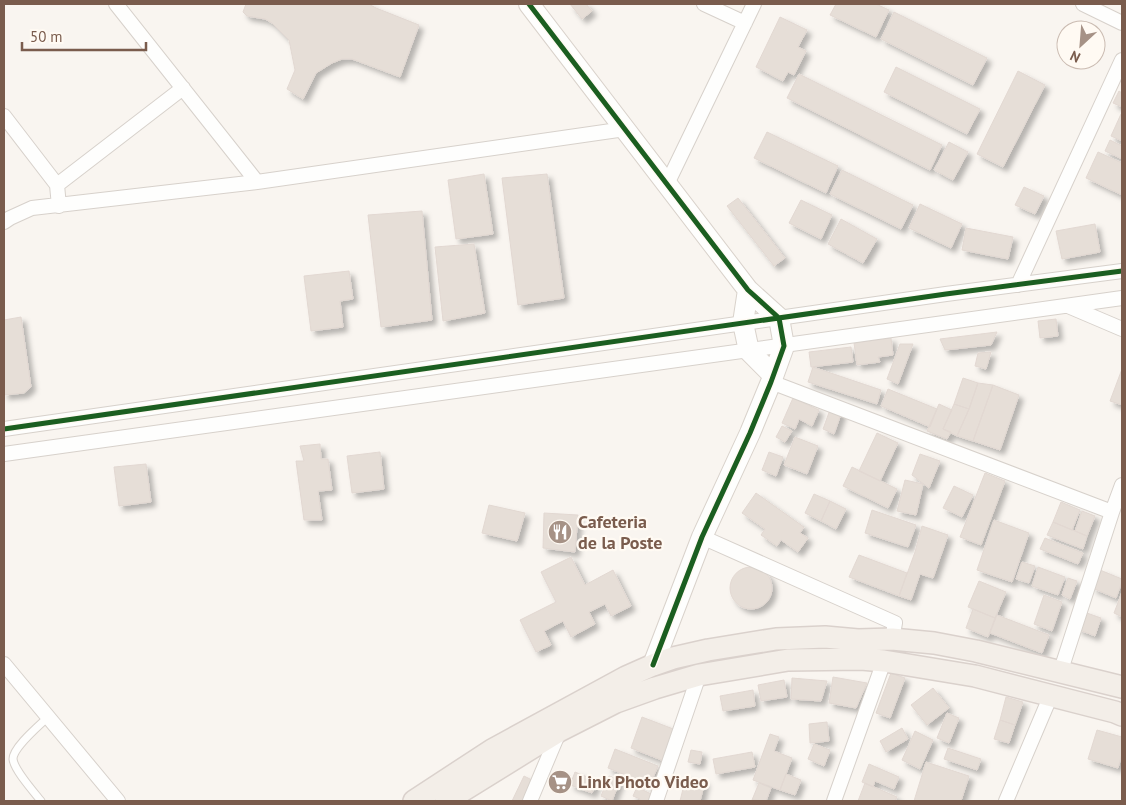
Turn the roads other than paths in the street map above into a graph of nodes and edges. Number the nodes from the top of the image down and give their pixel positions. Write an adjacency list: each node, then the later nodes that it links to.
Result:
1 (116, 4): 9 (street)
2 (529, 4): 11 (street)
3 (704, 4): 6 (street)
4 (754, 4): 6 (street)
5 (1083, 4): 7 (street)
6 (745, 23): 13 (street)
7 (1122, 23)
8 (1122, 60): 18 (street)
9 (183, 88): 12 (street); 14 (street)
10 (4, 116): 14 (street)
11 (624, 129): 12 (street); 13 (street)
12 (257, 182): 15 (street)
13 (667, 184): 19 (street)
14 (57, 185): 15 (street)
15 (59, 206): 16 (street)
16 (4, 222)
17 (1122, 271): 18 (street)
18 (1018, 285): 22 (street)
19 (748, 290): 22 (street); 23 (street)
20 (1122, 298): 21 (street)
21 (1066, 306): 24 (street); 25 (street)
22 (779, 318): 23 (street); 25 (street)
23 (743, 323): 26 (street); 28 (street)
24 (1122, 329)
25 (784, 346): 26 (street); 27 (street)
26 (749, 350): 27 (street); 29 (street)
27 (772, 378): 31 (street); 32 (street)
28 (4, 429)
29 (4, 454)
30 (1122, 486): 31 (street)
31 (1112, 512): 37 (street)
32 (702, 537): 33 (street); 36 (street)
33 (892, 639): 36 (main road); 37 (main road)
34 (884, 661): 38 (main road); 40 (main road); 50 (street)
35 (4, 664): 42 (street)
36 (653, 665): 46 (main road)
37 (1060, 673): 39 (main road)
38 (699, 675): 43 (main road); 49 (street)
39 (1122, 687)
40 (1051, 695): 41 (main road); 51 (street)
41 (1122, 715)
42 (48, 717): 44 (lane); 45 (street)
43 (560, 731): 47 (main road); 48 (street)
44 (41, 801)
45 (118, 801)
46 (414, 801)
47 (446, 801)
48 (530, 801)
49 (656, 801)
50 (834, 801)
51 (1006, 801)

